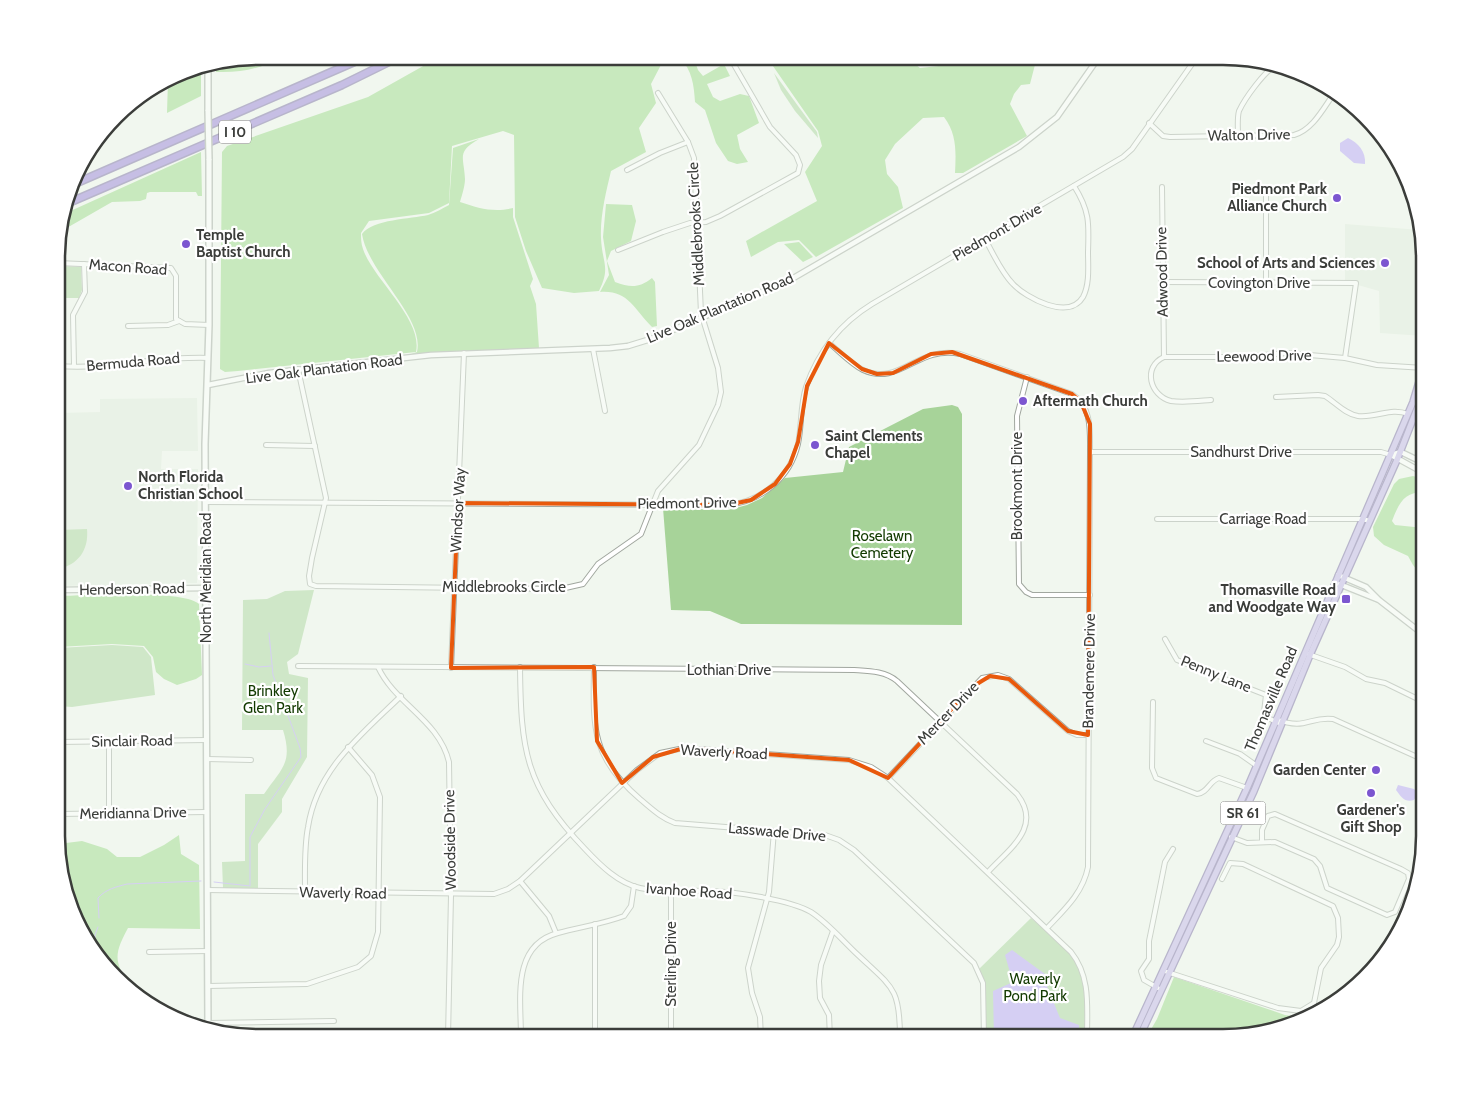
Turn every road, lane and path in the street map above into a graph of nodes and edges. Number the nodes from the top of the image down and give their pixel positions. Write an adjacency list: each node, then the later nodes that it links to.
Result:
1 (347, 65): 14 (highway, I 10)
2 (383, 65): 18 (highway, I 10)
3 (734, 65): 19 (street)
4 (1094, 65): 26 (street, Live Oak Plantation Road)
5 (1191, 65): 10 (street, Piedmont Drive)
6 (1269, 71): 11 (street)
7 (208, 72): 28 (main road, North Meridian Road, bridge)
8 (658, 93): 12 (street, Middlebrooks Circle)
9 (1331, 98): 11 (street, Walton Drive)
10 (1149, 123): 11 (street, Walton Drive); 15 (street, Piedmont Drive)
11 (1238, 135)
12 (688, 142): 13 (street); 19 (street, Middlebrooks Circle)
13 (627, 170)
14 (81, 181)
15 (1074, 186): 20 (street, Piedmont Drive); 20 (street)
16 (1162, 187): 24 (street, Adwood Drive)
17 (1266, 194): 25 (street)
18 (74, 201)
19 (696, 222): 21 (street); 26 (street, Middlebrooks Circle)
20 (985, 238): 30 (street, Piedmont Drive)
21 (618, 250)
22 (65, 263): 23 (street, Macon Road)
23 (84, 264): 27 (street, Macon Road); 37 (street)
24 (1162, 282): 25 (street, Covington Drive); 33 (street, Adwood Drive)
25 (1266, 283): 35 (street, Covington Drive)
26 (702, 319): 31 (street, Live Oak Plantation Road); 59 (street, Middlebrooks Circle)
27 (179, 321): 28 (street); 29 (street)
28 (209, 325): 34 (main road, North Meridian Road)
29 (128, 326)
30 (829, 343): 40 (street); 59 (street, Piedmont Drive)
31 (592, 349): 32 (street, Live Oak Plantation Road); 45 (street)
32 (464, 353): 39 (street, Live Oak Plantation Road); 58 (street, Windsor Way)
33 (1164, 357): 35 (street, Leewood Drive); 44 (street)
34 (208, 358): 37 (street, Bermuda Road); 41 (main road, North Meridian Road)
35 (1345, 358): 38 (street, Leewood Drive)
36 (65, 366): 37 (street, Bermuda Road)
37 (74, 366)
38 (1416, 367)
39 (298, 369): 41 (street, Live Oak Plantation Road); 49 (street, Middlebrooks Circle)
40 (1027, 378): 50 (street, Brandemere Drive); 70 (street, Brookmont Drive)
41 (208, 385): 56 (main road, North Meridian Road)
42 (1416, 390): 47 (main road, Thomasville Road / SR 61)
43 (1276, 398): 47 (street)
44 (1211, 400)
45 (605, 411)
46 (1416, 412): 51 (main road, Thomasville Road / SR 61)
47 (1408, 414): 52 (main road, Thomasville Road / SR 61)
48 (266, 445): 49 (street)
49 (315, 446): 57 (street, Middlebrooks Circle)
50 (1090, 452): 52 (street, Sandhurst Drive); 70 (street, Brandemere Drive)
51 (1401, 452): 52 (street); 53 (main road, Thomasville Road / SR 61); 54 (street)
52 (1391, 455): 53 (street); 61 (main road, Thomasville Road / SR 61)
53 (1397, 460): 55 (street); 62 (main road, Thomasville Road / SR 61)
54 (1416, 460)
55 (1416, 469)
56 (206, 502): 57 (street, Piedmont Drive); 67 (main road, North Meridian Road)
57 (325, 502): 58 (street, Piedmont Drive); 68 (street, Middlebrooks Circle)
58 (458, 503): 59 (street, Piedmont Drive); 68 (street, Windsor Way)
59 (652, 504): 68 (street, Middlebrooks Circle)
60 (1156, 519): 61 (street, Carriage Road)
61 (1362, 519): 62 (street, Carriage Road); 63 (main road, Thomasville Road / SR 61)
62 (1370, 522): 64 (main road, Thomasville Road / SR 61)
63 (1338, 575): 64 (street); 65 (main road, Thomasville Road / SR 61)
64 (1345, 578): 66 (main road, Thomasville Road / SR 61); 71 (street)
65 (1335, 582): 66 (street); 74 (main road, Thomasville Road / SR 61)
66 (1342, 585): 71 (street); 75 (main road, Thomasville Road / SR 61)
67 (206, 588): 69 (street, Henderson Road); 87 (main road, North Meridian Road)
68 (455, 588): 80 (street, Windsor Way)
69 (65, 590)
70 (1090, 595): 86 (street, Brandemere Drive)
71 (1379, 600): 72 (street)
72 (1416, 629)
73 (1165, 639): 85 (street, Penny Lane)
74 (1304, 652): 75 (street); 85 (main road, Thomasville Road / SR 61)
75 (1310, 655): 82 (street); 85 (main road, Thomasville Road / SR 61)
76 (298, 666): 77 (street, Lothian Drive)
77 (378, 667): 80 (street, Lothian Drive); 81 (street, Woodside Drive)
78 (520, 667): 79 (street, Lothian Drive); 80 (street, Lothian Drive); 104 (street, Ivanhoe Road)
79 (594, 667): 84 (street, Lothian Drive); 97 (street, Lasswade Drive)
80 (451, 668)
81 (401, 696): 91 (street); 118 (street, Woodside Drive)
82 (1416, 698)
83 (1153, 702): 98 (street)
84 (939, 721): 86 (street, Mercer Drive); 96 (street, Mercer Drive); 109 (street, Lothian Drive)
85 (1279, 721): 92 (street); 95 (main road, Thomasville Road / SR 61); 99 (main road, Thomasville Road / SR 61)
86 (1088, 735): 121 (street, Brandemere Drive)
87 (207, 740): 88 (street, Sinclair Road); 93 (main road, North Meridian Road)
88 (109, 741): 90 (street, Sinclair Road); 101 (street)
89 (1206, 741): 95 (street)
90 (65, 742)
91 (348, 747): 116 (street); 117 (street)
92 (1416, 756)
93 (207, 759): 94 (street); 100 (main road, North Meridian Road)
94 (251, 760)
95 (1257, 766): 98 (main road, Thomasville Road / SR 61)
96 (888, 778): 97 (street, Waverly Road); 109 (street, Waverly Road)
97 (622, 783): 103 (street, Lasswade Drive); 104 (street, Waverly Road)
98 (1247, 788): 99 (street); 105 (main road, Thomasville Road / SR 61)
99 (1254, 791): 106 (main road, Thomasville Road / SR 61)
100 (207, 812): 101 (street, Meridianna Drive); 114 (main road, North Meridian Road)
101 (109, 813): 102 (street, Meridianna Drive)
102 (65, 814)
103 (774, 831): 119 (street); 140 (street, Lasswade Drive)
104 (570, 833): 111 (street, Waverly Road); 113 (street, Ivanhoe Road)
105 (1225, 834): 106 (main road); 112 (main road, Thomasville Road / SR 61)
106 (1231, 837): 107 (street); 112 (main road, Thomasville Road / SR 61)
107 (1262, 841): 107 (street)
108 (1173, 849): 128 (street)
109 (988, 872): 121 (street, Waverly Road)
110 (1222, 879): 126 (street)
111 (520, 881): 118 (street, Waverly Road); 123 (street)
112 (1206, 882): 126 (main road, Thomasville Road / SR 61)
113 (634, 886): 115 (street, Ivanhoe Road); 120 (street)
114 (207, 890): 116 (street, Waverly Road); 124 (main road, North Meridian Road)
115 (671, 890): 119 (street, Ivanhoe Road); 136 (street, Sterling Drive)
116 (305, 892): 117 (street, Waverly Road)
117 (378, 893): 118 (street, Waverly Road); 127 (street)
118 (451, 895): 133 (street, Woodside Drive)
119 (768, 900): 122 (street, Ivanhoe Road); 137 (street)
120 (595, 924): 123 (street); 135 (street)
121 (1047, 928): 141 (street, Waverly Road)
122 (833, 931): 138 (street); 139 (street, Ivanhoe Road)
123 (556, 933): 134 (street)
124 (208, 951): 125 (street); 127 (main road, North Meridian Road)
125 (149, 952)
126 (1166, 971): 128 (main road, Thomasville Road / SR 61); 129 (main road, Thomasville Road / SR 61)
127 (208, 986): 131 (main road, North Meridian Road)
128 (1156, 986): 129 (street); 142 (main road, Thomasville Road / SR 61)
129 (1162, 990): 143 (main road, Thomasville Road / SR 61)
130 (334, 1021): 132 (street)
131 (208, 1022)
132 (212, 1023)
133 (448, 1029)
134 (521, 1029)
135 (595, 1029)
136 (671, 1029)
137 (761, 1029)
138 (830, 1029)
139 (900, 1029)
140 (984, 1029)
141 (1087, 1029)
142 (1136, 1029)
143 (1143, 1029)

